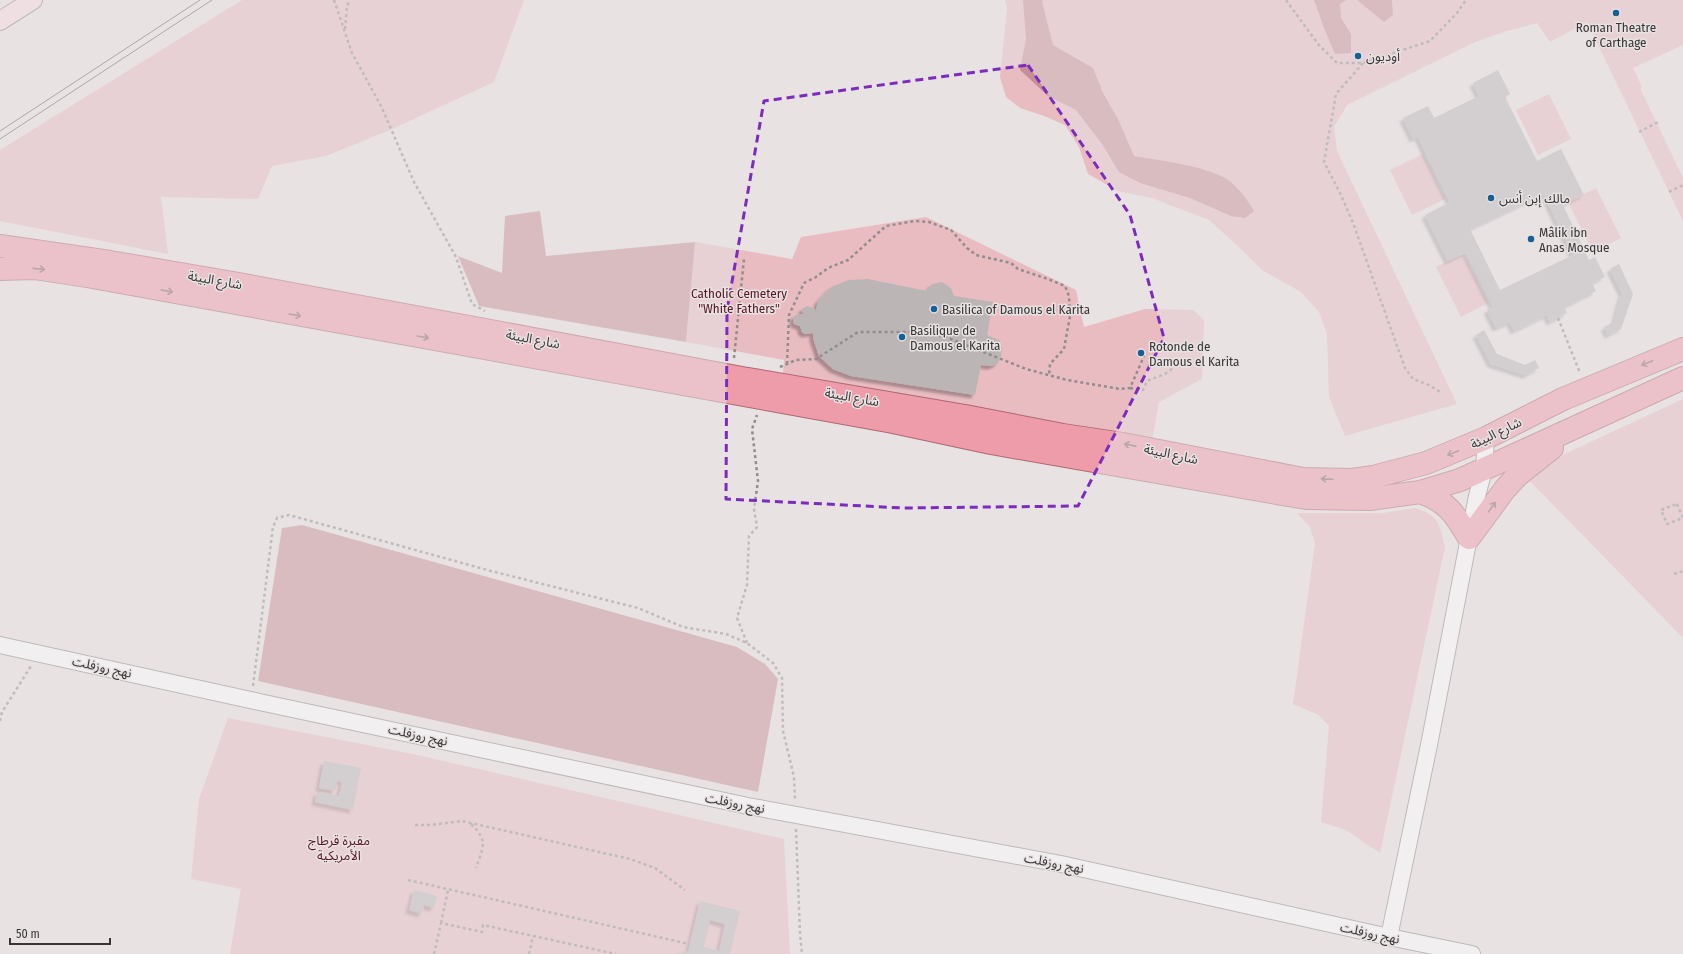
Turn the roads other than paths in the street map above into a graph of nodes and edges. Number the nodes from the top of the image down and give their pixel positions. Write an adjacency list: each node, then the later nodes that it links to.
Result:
1 (33, 0): 2 (main road)
2 (0, 21)
3 (0, 246): 8 (highway, شارع البيئة, one-way to 3)
4 (0, 269): 10 (highway, شارع البيئة, one-way to 10)
5 (1683, 349): 8 (highway, شارع البيئة, one-way to 8)
6 (1683, 378): 7 (highway, شارع البيئة)
7 (1584, 424): 9 (highway, شارع البيئة); 11 (highway, one-way to 7)
8 (1486, 438): 9 (street)
9 (1484, 470): 10 (highway, شارع البيئة); 11 (street)
10 (1420, 492): 11 (highway)
11 (1469, 538): 13 (street)
12 (0, 645): 13 (street, نهج روزفلت)
13 (1389, 937): 14 (street, نهج روزفلت)
14 (1472, 954)

